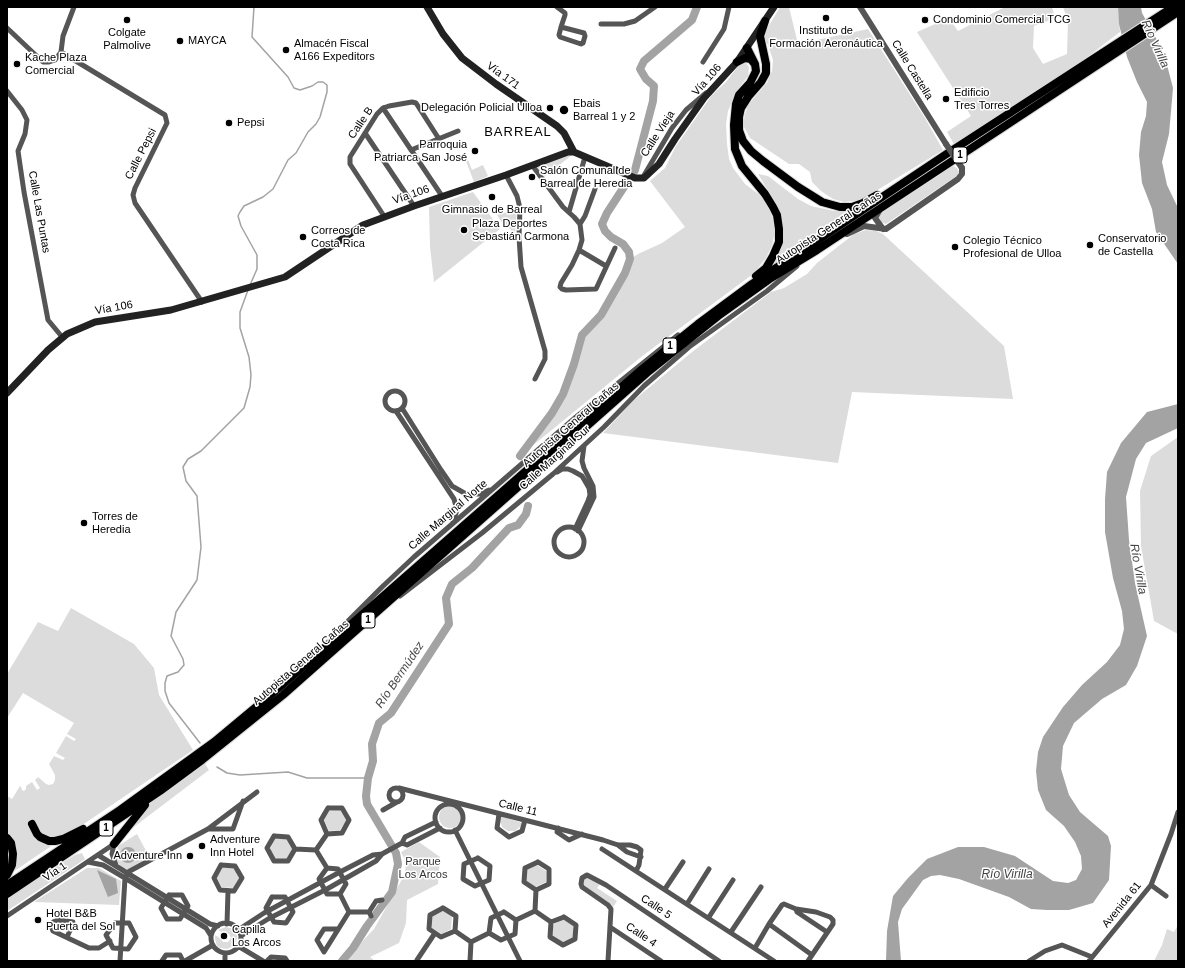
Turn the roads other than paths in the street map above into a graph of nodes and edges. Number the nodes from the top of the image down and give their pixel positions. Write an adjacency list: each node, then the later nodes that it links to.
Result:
1 (74, 7): 15 (street)
2 (427, 7): 27 (main road, Vía 171)
3 (557, 7): 12 (street)
4 (655, 7): 11 (street)
5 (729, 7): 18 (street)
6 (774, 7): 10 (main road, Vía 106)
7 (860, 7): 39 (street, Calle Castella, bridge)
8 (1173, 7): 17 (highway, Autopista General Cañas / 1)
9 (1178, 12): 17 (highway, Autopista General Cañas / 1)
10 (765, 21): 14 (main road, Vía 106); 16 (highway)
11 (601, 24)
12 (561, 27): 12 (street)
13 (7, 28): 15 (street)
14 (747, 47): 16 (highway); 19 (main road, Vía 106); 20 (highway)
15 (61, 52): 44 (street, Calle Pepsi)
16 (763, 54): 28 (highway)
17 (1102, 57): 28 (highway, Autopista General Cañas / 1); 34 (highway, Autopista General Cañas / 1)
18 (703, 62)
19 (736, 62): 20 (highway); 29 (main road, Vía 106)
20 (755, 64): 45 (highway)
21 (7, 91): 46 (street, Calle Las Puntas)
22 (383, 108): 24 (street, Calle B); 25 (street, Calle B); 26 (street)
23 (458, 131): 25 (street)
24 (365, 133): 35 (street); 37 (street, Calle B)
25 (439, 139): 26 (street)
26 (411, 150): 33 (street)
27 (574, 152): 29 (main road, Vía 106); 30 (main road, Vía 106)
28 (945, 155): 47 (highway, Autopista General Cañas / 1)
29 (585, 157): 36 (street)
30 (532, 165): 31 (main road, Vía 106); 36 (street)
31 (506, 175): 33 (main road, Vía 106); 48 (street)
32 (595, 189): 38 (street)
33 (442, 196): 35 (main road, Vía 106)
34 (891, 201): 39 (street); 42 (highway, Autopista General Cañas / 1)
35 (414, 206): 37 (main road, Vía 106)
36 (569, 212): 38 (street)
37 (384, 216): 44 (main road, Vía 106)
38 (580, 224): 41 (street)
39 (883, 230): 42 (street)
40 (615, 248): 43 (street)
41 (579, 250): 43 (street); 43 (street)
42 (817, 250): 52 (street, Calle Marginal Sur); 57 (highway, Autopista General Cañas / 1)
43 (606, 266)
44 (202, 302): 46 (main road, Vía 106)
45 (678, 335): 47 (highway); 54 (street, Calle Marginal Norte)
46 (63, 338): 49 (main road, Vía 106)
47 (641, 370): 58 (highway, Autopista General Cañas / 1)
48 (535, 379)
49 (7, 393)
50 (402, 408): 51 (street); 51 (street); 54 (street)
51 (396, 411): 55 (street)
52 (584, 446): 53 (street, Calle Marginal Sur); 56 (street)
53 (553, 474): 56 (street); 57 (street, Calle Marginal Sur)
54 (495, 487): 55 (street, Calle Marginal Norte)
55 (450, 526): 58 (street, Calle Marginal Norte)
56 (576, 530): 56 (street)
57 (374, 614): 63 (highway, Autopista General Cañas / 1)
58 (241, 720): 59 (highway, Autopista General Cañas / 1)
59 (198, 754): 74 (highway); 103 (highway, Autopista General Cañas / 1)
60 (399, 788): 62 (street, Calle 11); 65 (street); 65 (street)
61 (257, 792): 64 (street)
62 (434, 797): 66 (street, Calle 11); 67 (street, Calle 11)
63 (150, 798): 83 (highway); 110 (highway, Autopista General Cañas / 1)
64 (244, 801): 77 (street); 77 (street)
65 (397, 802): 68 (street)
66 (443, 805): 69 (street); 73 (street)
67 (473, 807): 69 (street); 71 (street, Calle 11)
68 (382, 810)
69 (462, 812): 78 (street)
70 (1178, 812): 104 (street, Avenida 61)
71 (499, 814): 72 (street, Calle 11); 72 (street)
72 (525, 820): 76 (street, Calle 11)
73 (436, 822): 75 (street); 82 (street)
74 (32, 824)
75 (440, 828): 78 (street); 82 (street)
76 (558, 828): 80 (street, Calle 11); 80 (street, Calle 11)
77 (208, 829): 98 (street)
78 (455, 830): 89 (street)
79 (327, 834): 79 (street); 86 (street)
80 (582, 834): 95 (street, Calle 11)
81 (7, 838): 97 (highway)
82 (401, 843): 87 (street)
83 (114, 844): 88 (street, Vía 1); 92 (street)
84 (295, 849): 84 (street); 86 (street)
85 (602, 849): 95 (street)
86 (316, 850): 93 (street)
87 (382, 854): 96 (street); 99 (street)
88 (98, 855): 90 (street, Vía 1); 92 (street)
89 (471, 861): 102 (street); 102 (street); 102 (street)
90 (88, 862): 98 (street); 124 (street, Vía 1)
91 (683, 862): 106 (street)
92 (117, 868): 98 (street)
93 (326, 868): 96 (street); 101 (street)
94 (709, 869): 116 (street)
95 (636, 871): 106 (street)
96 (340, 872): 99 (street); 101 (street)
97 (7, 875)
98 (126, 876): 113 (street); 129 (street)
99 (344, 879): 107 (street); 111 (street)
100 (733, 880): 126 (street)
101 (321, 883): 107 (street); 114 (street)
102 (482, 883): 123 (street)
103 (7, 885)
104 (1151, 885): 112 (street); 154 (street, Avenida 61)
105 (761, 887): 137 (street)
106 (665, 889): 116 (street)
107 (325, 890): 111 (street); 117 (street)
108 (536, 890): 108 (street); 120 (street)
109 (228, 891): 109 (street); 130 (street)
110 (7, 894)
111 (340, 894): 122 (street)
112 (1166, 896)
113 (166, 900): 121 (street); 121 (street); 121 (street)
114 (287, 900): 117 (street); 119 (street); 119 (street)
115 (382, 900): 122 (street)
116 (688, 904): 126 (street)
117 (291, 907): 125 (street); 125 (street)
118 (796, 909): 131 (street); 138 (street); 138 (street)
119 (268, 911): 125 (street); 135 (street)
120 (535, 911): 127 (street); 128 (street)
121 (185, 912): 132 (street); 141 (street)
122 (349, 912): 134 (street)
123 (497, 915): 127 (street); 140 (street); 144 (street)
124 (7, 916)
125 (271, 917): 142 (street)
126 (709, 917): 137 (street)
127 (516, 920): 144 (street)
128 (551, 922): 128 (street)
129 (123, 923): 145 (street); 149 (street); 149 (street)
130 (227, 924): 132 (street); 135 (street)
131 (769, 924): 150 (street); 152 (street)
132 (218, 926): 141 (street)
133 (610, 927): 165 (street); 166 (street, Calle 4); 167 (street, Calle 5)
134 (338, 929): 134 (street)
135 (238, 930): 142 (street)
136 (455, 931): 139 (street); 139 (street); 146 (street)
137 (731, 932): 150 (street)
138 (827, 932): 152 (street)
139 (435, 933): 155 (street)
140 (489, 933): 144 (street); 146 (street)
141 (211, 936): 147 (street)
142 (240, 936): 148 (street)
143 (67, 937): 145 (street)
144 (508, 937): 164 (street)
145 (110, 942): 149 (street)
146 (471, 942): 163 (street)
147 (213, 945): 151 (street); 158 (street)
148 (238, 946): 151 (street); 160 (street)
149 (121, 948): 156 (street)
150 (754, 948): 168 (street)
151 (225, 953): 159 (street)
152 (812, 955): 169 (street)
153 (412, 956): 155 (street)
154 (1091, 959): 170 (street)
155 (418, 960)
156 (120, 961)
157 (162, 961): 158 (street)
158 (184, 961)
159 (225, 961)
160 (263, 961)
161 (267, 961): 162 (street)
162 (287, 961)
163 (470, 961)
164 (520, 961)
165 (608, 961)
166 (661, 961)
167 (719, 961)
168 (774, 961)
169 (808, 961)
170 (1029, 961)

